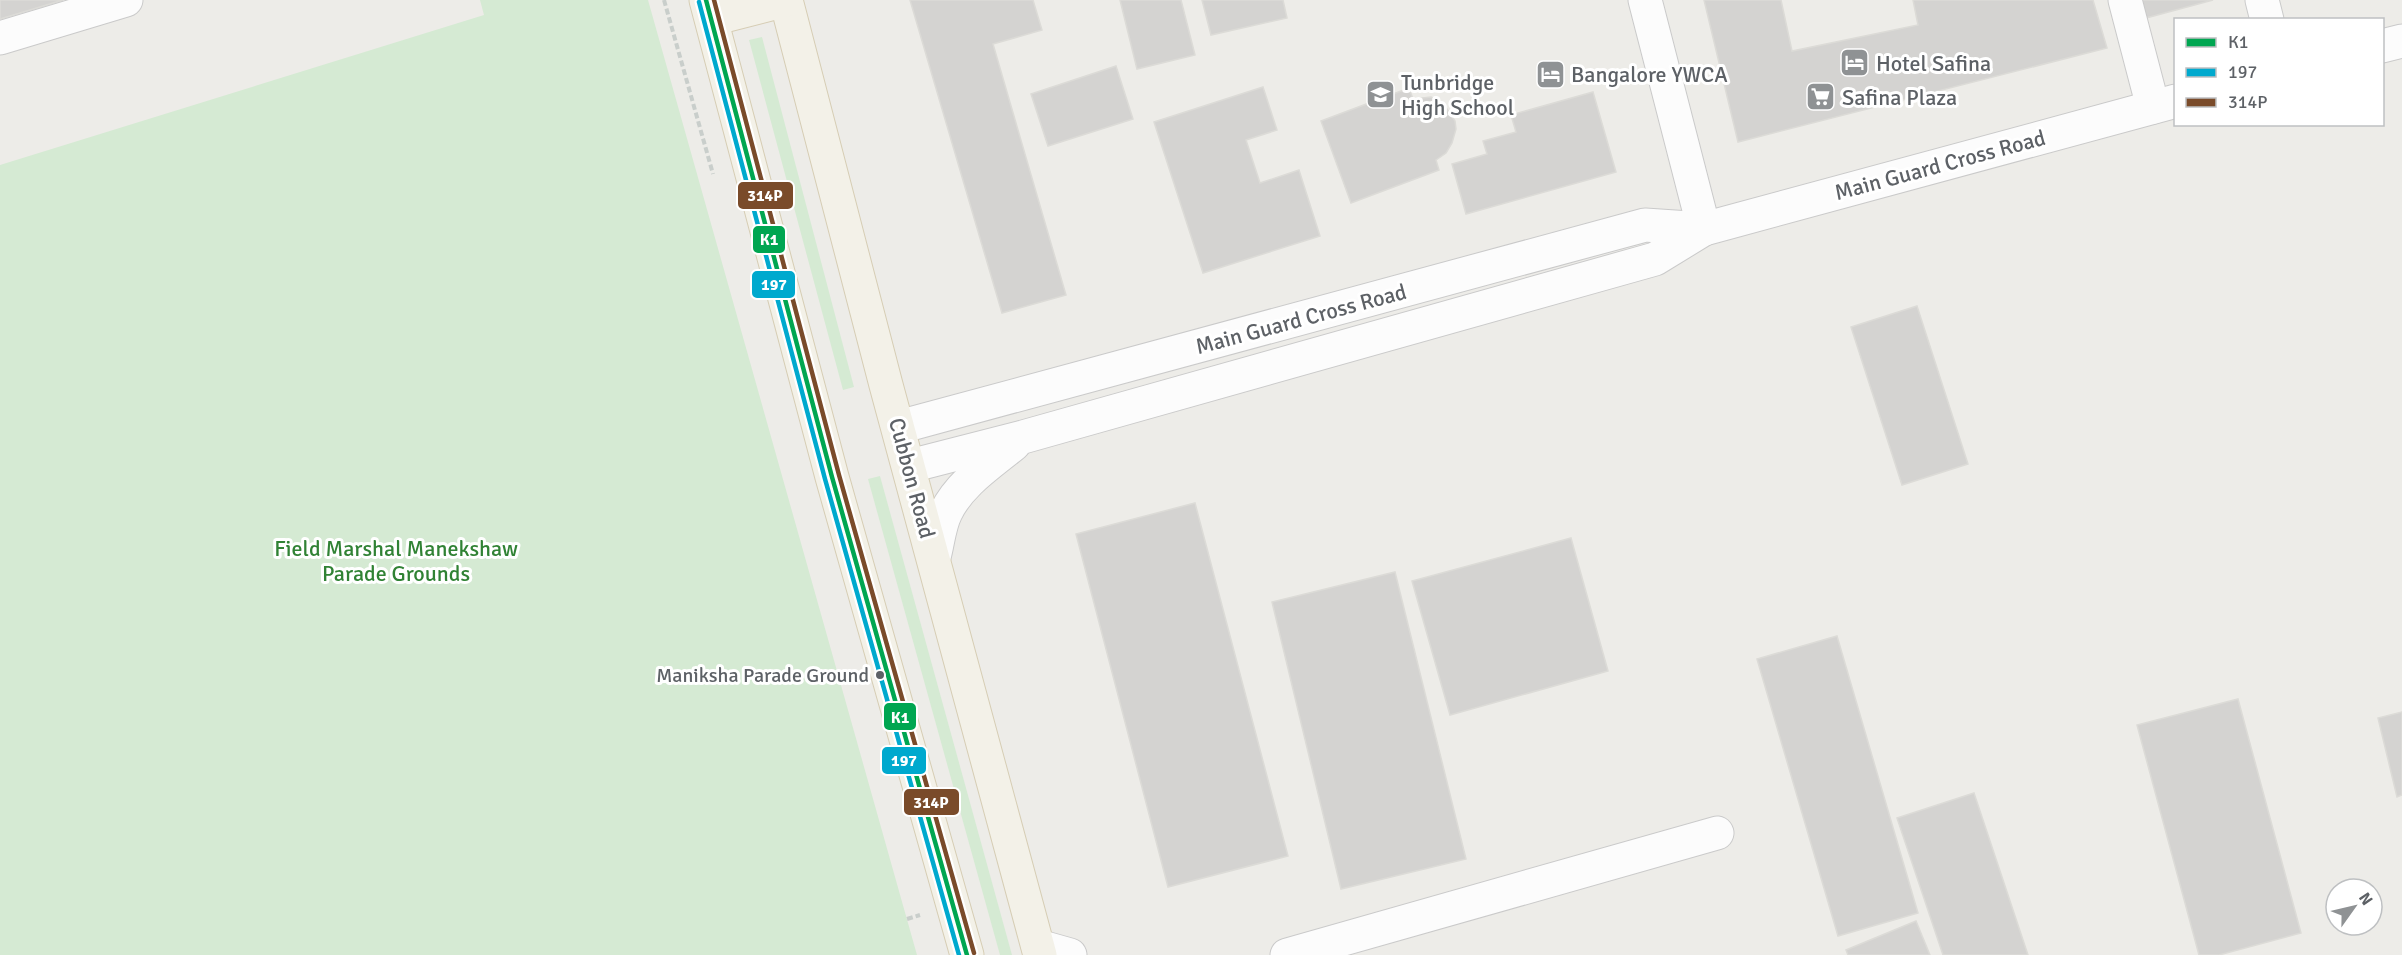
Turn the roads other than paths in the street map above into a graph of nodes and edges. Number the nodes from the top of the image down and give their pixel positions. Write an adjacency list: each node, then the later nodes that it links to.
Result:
1 (126, 0): 8 (street)
2 (786, 0): 6 (main road); 13 (main road, Cubbon Road)
3 (1645, 0): 12 (street)
4 (2125, 0): 11 (street)
5 (2262, 0): 7 (street)
6 (709, 9): 19 (main road)
7 (2266, 18)
8 (0, 38)
9 (2402, 41): 10 (street)
10 (2384, 46)
11 (2164, 105): 12 (street, Main Guard Cross Road)
12 (1704, 229): 13 (street, Main Guard Cross Road); 14 (street, Main Guard Cross Road)
13 (899, 428): 15 (main road, Cubbon Road)
14 (1023, 437): 15 (street, Main Guard Cross Road); 16 (street)
15 (910, 466): 16 (main road, Cubbon Road)
16 (934, 557): 18 (main road, Cubbon Road)
17 (1717, 833): 21 (street)
18 (1039, 951): 20 (street)
19 (967, 955)
20 (1070, 955)
21 (1287, 955)

